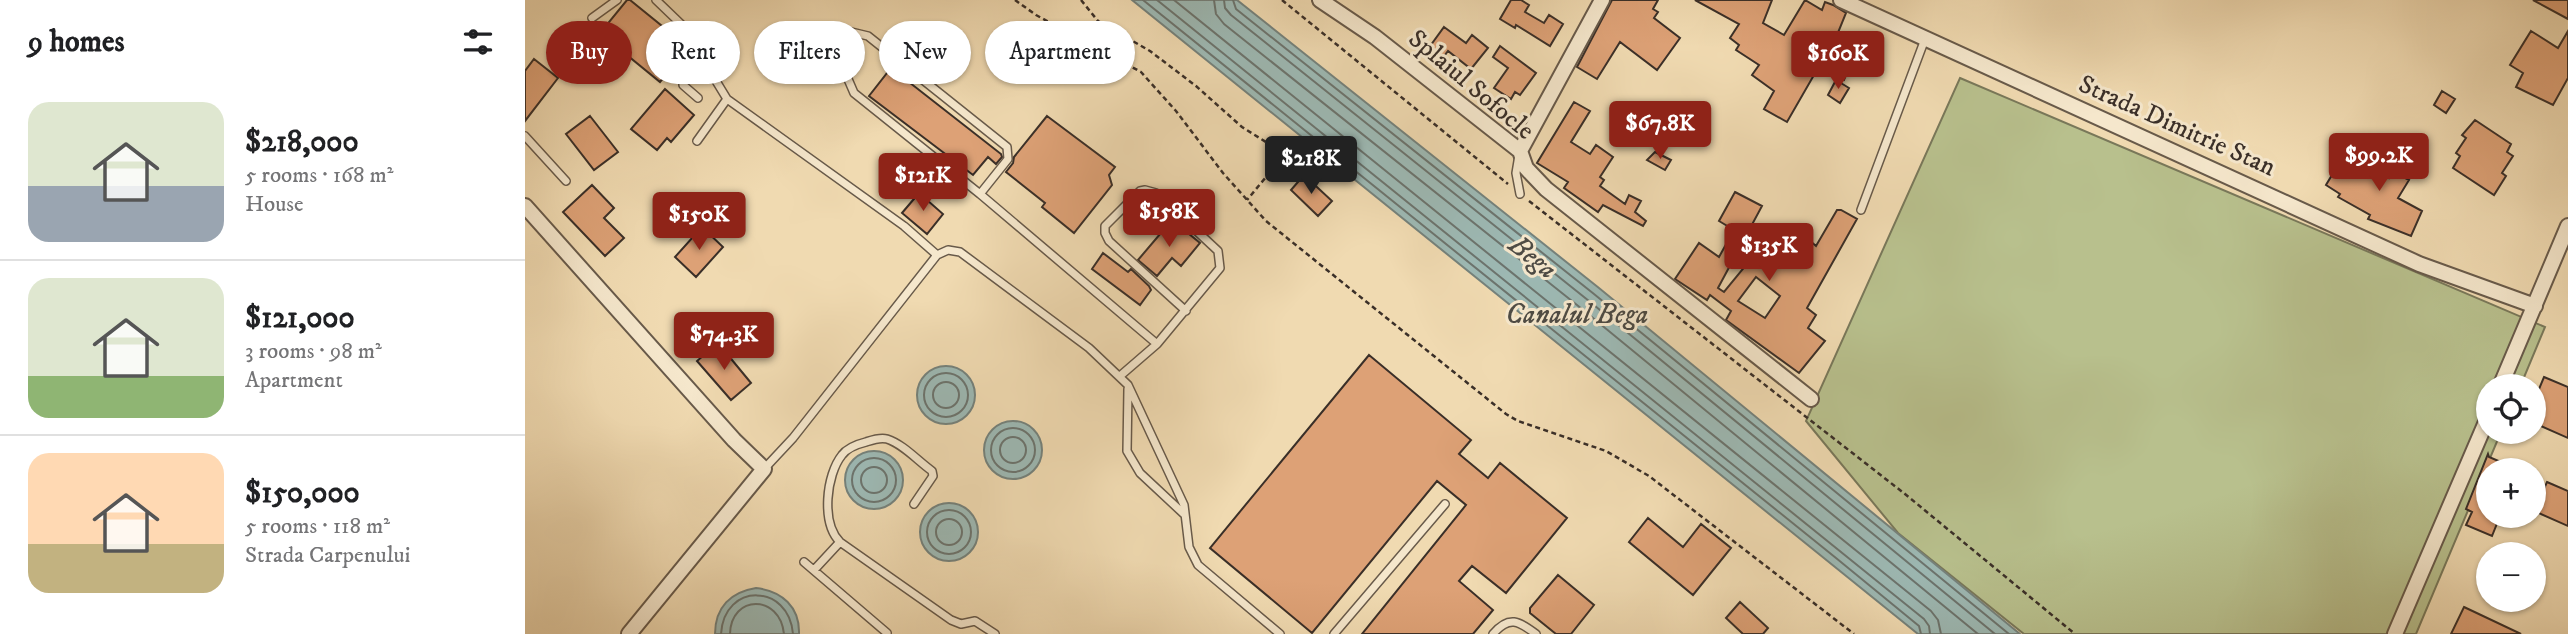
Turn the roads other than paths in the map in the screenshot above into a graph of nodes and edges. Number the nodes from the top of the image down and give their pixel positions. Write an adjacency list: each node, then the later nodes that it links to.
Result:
1 (617, 0): 6 (lane)
2 (656, 0): 7 (lane)
3 (1320, 0): 15 (street, Splaiul Sofocle)
4 (1602, 0): 15 (street)
5 (1840, 0): 8 (street, Strada Dimitrie Stan)
6 (591, 18)
7 (678, 21)
8 (1925, 39): 20 (lane); 23 (street, Strada Dimitrie Stan)
9 (683, 84): 11 (lane)
10 (718, 84): 12 (lane)
11 (698, 98)
12 (727, 99): 14 (lane); 22 (lane)
13 (525, 136): 16 (lane)
14 (697, 141)
15 (1520, 151): 18 (lane); 29 (street, Splaiul Sofocle)
16 (566, 181)
17 (980, 194): 17 (lane); 25 (lane)
18 (1520, 194)
19 (525, 206): 31 (street)
20 (1861, 210)
21 (2568, 226): 23 (street)
22 (937, 255): 27 (lane); 31 (lane)
23 (2535, 306): 26 (street)
24 (1186, 311): 24 (lane); 25 (lane)
25 (1157, 344): 27 (lane)
26 (2506, 374)
27 (1120, 376): 28 (lane)
28 (1128, 385): 34 (lane); 34 (lane)
29 (1811, 399)
30 (2477, 444): 45 (street)
31 (764, 469): 39 (street)
32 (913, 504): 35 (lane)
33 (1445, 504): 42 (lane)
34 (1186, 515): 41 (lane)
35 (840, 542): 37 (lane); 40 (lane)
36 (804, 562): 37 (lane)
37 (814, 570): 38 (lane)
38 (887, 633)
39 (629, 634)
40 (995, 634)
41 (1280, 634)
42 (1334, 634)
43 (1493, 634): 44 (lane)
44 (1536, 634)
45 (2395, 634)

